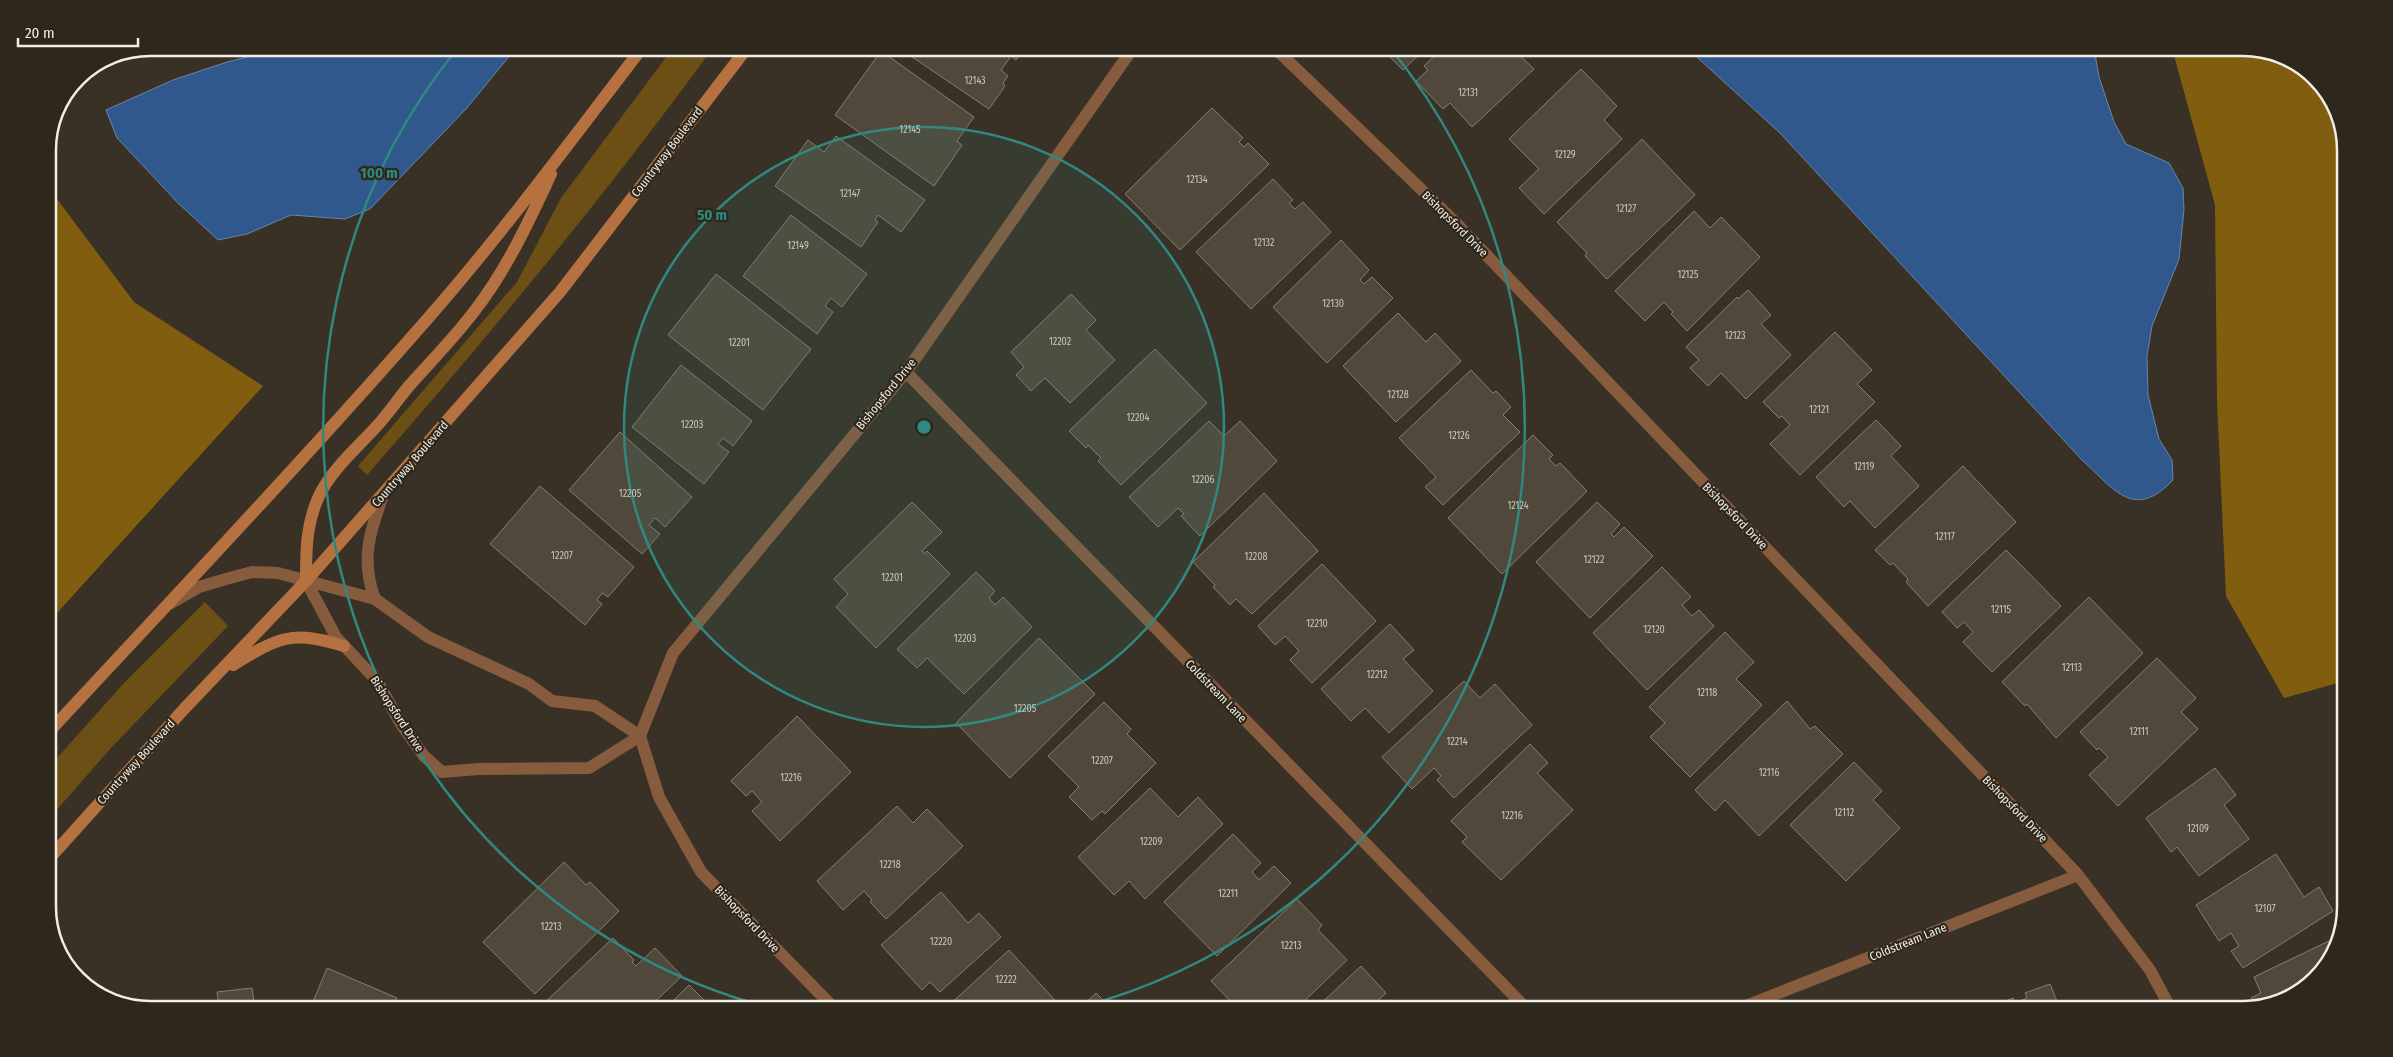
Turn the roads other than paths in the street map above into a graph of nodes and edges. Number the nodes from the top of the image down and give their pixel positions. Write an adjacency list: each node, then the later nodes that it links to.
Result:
1 (636, 56): 5 (street)
2 (741, 56): 7 (street, Countryway Boulevard)
3 (1127, 56): 6 (street, Bishopsford Drive)
4 (1283, 56): 16 (street, Bishopsford Drive)
5 (560, 154): 8 (street); 10 (street)
6 (906, 372): 14 (street, Bishopsford Drive); 18 (street, Coldstream Lane)
7 (385, 492): 8 (street, Countryway Boulevard); 9 (street)
8 (306, 581): 9 (street); 10 (street); 11 (street, Bishopsford Drive); 12 (street, Countryway Boulevard)
9 (375, 599): 14 (street)
10 (166, 605): 13 (street)
11 (344, 646): 12 (street); 14 (street, Bishopsford Drive)
12 (218, 674): 15 (street, Countryway Boulevard)
13 (56, 724)
14 (640, 736): 17 (street, Bishopsford Drive)
15 (56, 851)
16 (2078, 875): 19 (street, Coldstream Lane); 20 (street, Bishopsford Drive)
17 (826, 1001)
18 (1518, 1001)
19 (1761, 1001)
20 (2166, 1001)

